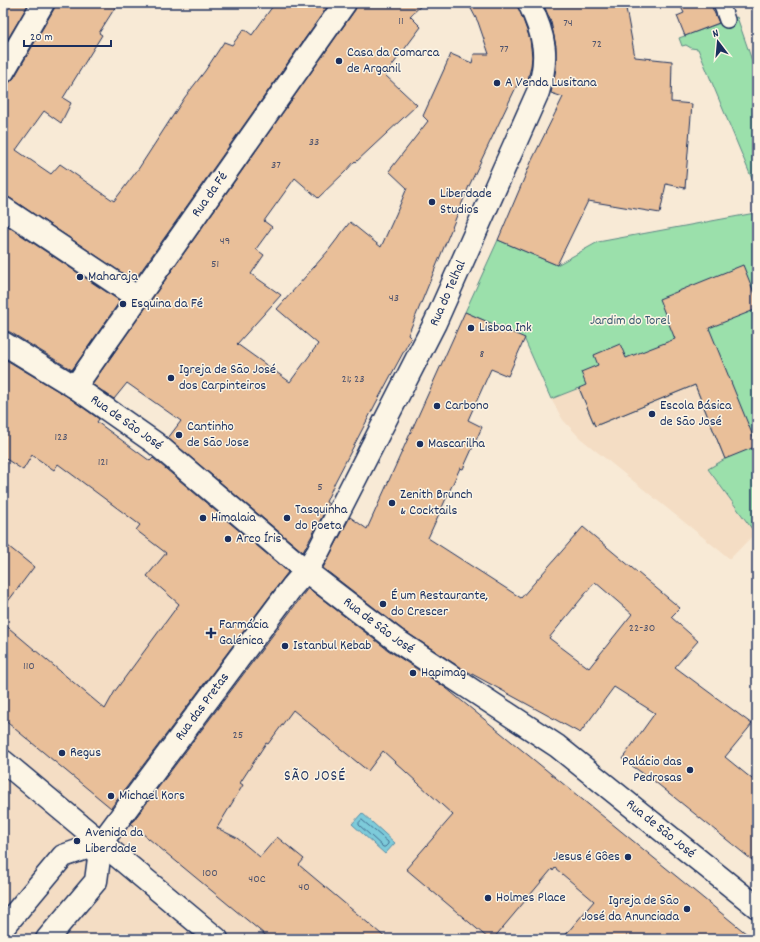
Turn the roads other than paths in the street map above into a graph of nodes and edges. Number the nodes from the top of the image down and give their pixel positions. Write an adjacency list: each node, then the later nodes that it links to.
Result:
1 (43, 3): 6 (street)
2 (345, 3): 8 (street, Rua da Fé)
3 (530, 3): 11 (street, Rua do Telhal)
4 (721, 3): 5 (lane)
5 (727, 20)
6 (3, 72)
7 (3, 208): 8 (street)
8 (138, 298): 10 (street, Rua da Fé)
9 (3, 342): 10 (street, Rua de São José)
10 (75, 387): 11 (street, Rua de São José)
11 (306, 571): 13 (street, Rua das Pretas); 14 (street, Rua de São José)
12 (3, 761): 13 (street)
13 (101, 843): 15 (street); 16 (street); 17 (street)
14 (757, 907)
15 (3, 928)
16 (47, 939)
17 (217, 939)

